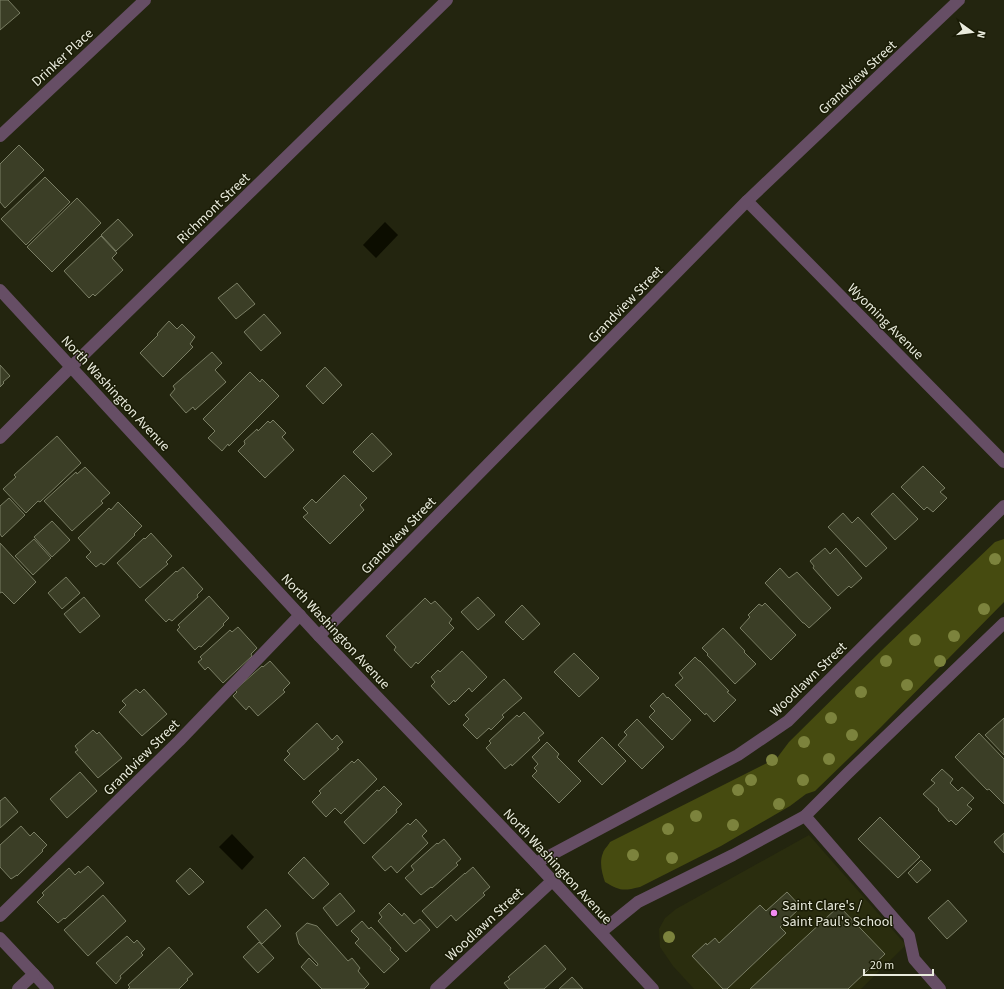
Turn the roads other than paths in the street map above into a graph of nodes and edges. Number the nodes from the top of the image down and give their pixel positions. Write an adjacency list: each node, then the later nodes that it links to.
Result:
1 (145, 0): 4 (street, Drinker Place)
2 (447, 0): 7 (street, Richmont Street)
3 (959, 0): 5 (street, Grandview Street)
4 (0, 136)
5 (747, 201): 9 (street, Wyoming Avenue); 13 (street, Grandview Street)
6 (0, 290): 7 (street, North Washington Avenue)
7 (71, 367): 8 (street, Richmont Street); 11 (street, North Washington Avenue)
8 (0, 438)
9 (1004, 462)
10 (1004, 506): 15 (street, Woodlawn Street)
11 (300, 615): 13 (street, North Washington Avenue); 17 (street, Grandview Street)
12 (1004, 623): 14 (street)
13 (319, 636): 15 (street, North Washington Avenue)
14 (805, 816): 18 (street); 25 (street)
15 (536, 863): 16 (street, North Washington Avenue)
16 (552, 881): 18 (street, North Washington Avenue); 23 (street, Woodlawn Street)
17 (0, 916)
18 (601, 932): 24 (street, North Washington Avenue)
19 (0, 938): 20 (street)
20 (34, 974): 21 (street); 22 (street)
21 (18, 989)
22 (48, 989)
23 (436, 989)
24 (653, 989)
25 (940, 989)

